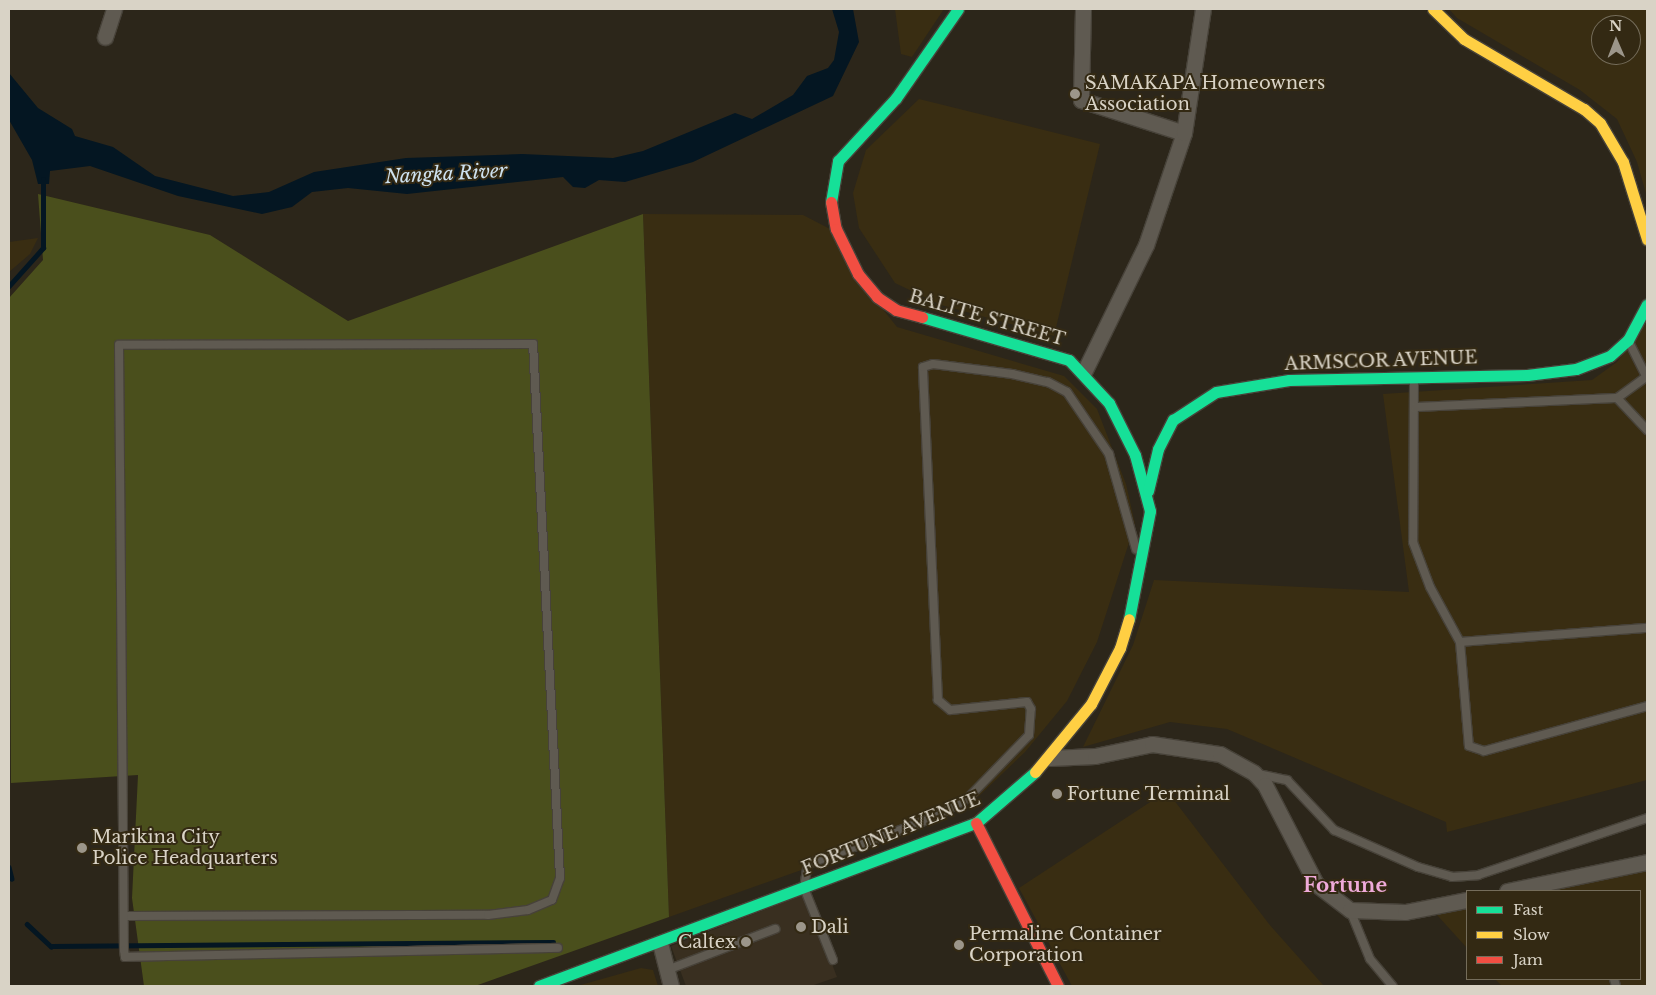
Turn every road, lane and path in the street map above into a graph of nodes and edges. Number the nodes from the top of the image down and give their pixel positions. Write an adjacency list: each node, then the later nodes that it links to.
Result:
1 (114, 9): 6 (street)
2 (958, 9): 11 (main road, BALITE STREET)
3 (1083, 9): 7 (street)
4 (1203, 9): 7 (street)
5 (1433, 9): 8 (main road)
6 (105, 37)
7 (1184, 133): 11 (street)
8 (1647, 239)
9 (1647, 309): 10 (main road, ARMSCOR AVENUE)
10 (1628, 340): 12 (main road, ARMSCOR AVENUE); 13 (lane)
11 (1084, 372): 17 (main road, BALITE STREET)
12 (1414, 376): 15 (lane); 17 (main road, ARMSCOR AVENUE)
13 (1647, 378): 14 (lane)
14 (1617, 398): 15 (lane); 16 (lane)
15 (1415, 407): 20 (lane)
16 (1647, 430)
17 (1148, 492): 18 (main road, FORTUNE AVENUE)
18 (1140, 576): 22 (main road, FORTUNE AVENUE); 27 (lane)
19 (1647, 628): 20 (lane)
20 (1460, 642): 21 (lane)
21 (1647, 706)
22 (1050, 758): 23 (street); 25 (main road, FORTUNE AVENUE)
23 (1254, 773): 24 (lane); 30 (street)
24 (1647, 818)
25 (976, 823): 27 (main road, FORTUNE AVENUE); 39 (main road)
26 (1647, 862): 28 (street)
27 (804, 888): 33 (main road, FORTUNE AVENUE); 35 (lane)
28 (1512, 890)
29 (1466, 900): 30 (street)
30 (1350, 910): 40 (lane)
31 (127, 916): 31 (lane); 34 (lane)
32 (775, 929): 36 (lane)
33 (660, 943): 36 (street); 37 (main road, FORTUNE AVENUE)
34 (558, 948)
35 (833, 960)
36 (667, 970): 38 (street)
37 (539, 986)
38 (671, 986)
39 (1058, 986)
40 (1393, 986)

